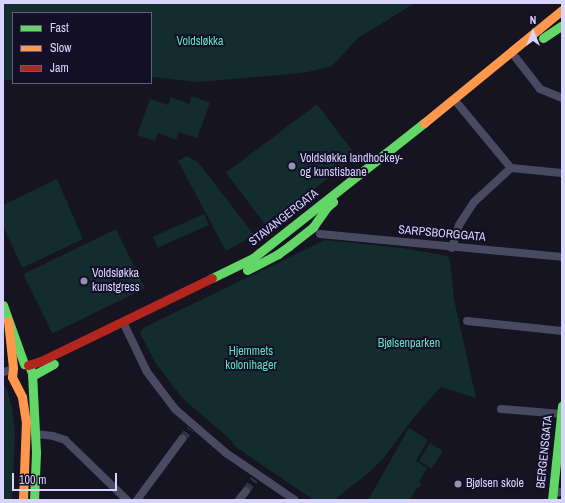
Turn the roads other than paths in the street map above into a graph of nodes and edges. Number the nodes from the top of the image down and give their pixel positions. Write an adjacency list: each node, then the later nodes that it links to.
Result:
1 (562, 10): 8 (main road, STAVANGERGATA)
2 (562, 25): 3 (main road, STAVANGERGATA)
3 (516, 58): 4 (street); 5 (main road, STAVANGERGATA)
4 (562, 98)
5 (458, 104): 6 (street); 9 (main road, STAVANGERGATA)
6 (511, 168): 7 (street); 10 (street)
7 (562, 173)
8 (304, 217): 9 (street); 15 (main road, STAVANGERGATA)
9 (316, 231): 10 (street, SARPSBORGGATA); 15 (main road, STAVANGERGATA)
10 (452, 248): 11 (street, SARPSBORGGATA)
11 (562, 257)
12 (3, 305): 13 (main road)
13 (8, 321): 17 (main road); 18 (main road)
14 (467, 321): 16 (street)
15 (124, 325): 17 (main road, STAVANGERGATA); 20 (main road, STAVANGERGATA); 32 (street)
16 (562, 331)
17 (26, 364): 18 (main road); 20 (main road)
18 (12, 374): 19 (street); 20 (main road); 27 (main road)
19 (3, 377)
20 (32, 377): 23 (main road)
21 (501, 409): 22 (street)
22 (562, 412): 26 (main road, BERGENSGATA)
23 (35, 434): 28 (main road); 29 (street)
24 (182, 439): 30 (street)
25 (246, 491): 31 (street)
26 (556, 495)
27 (23, 500)
28 (34, 500)
29 (128, 500)
30 (137, 500)
31 (239, 500)
32 (295, 500)

